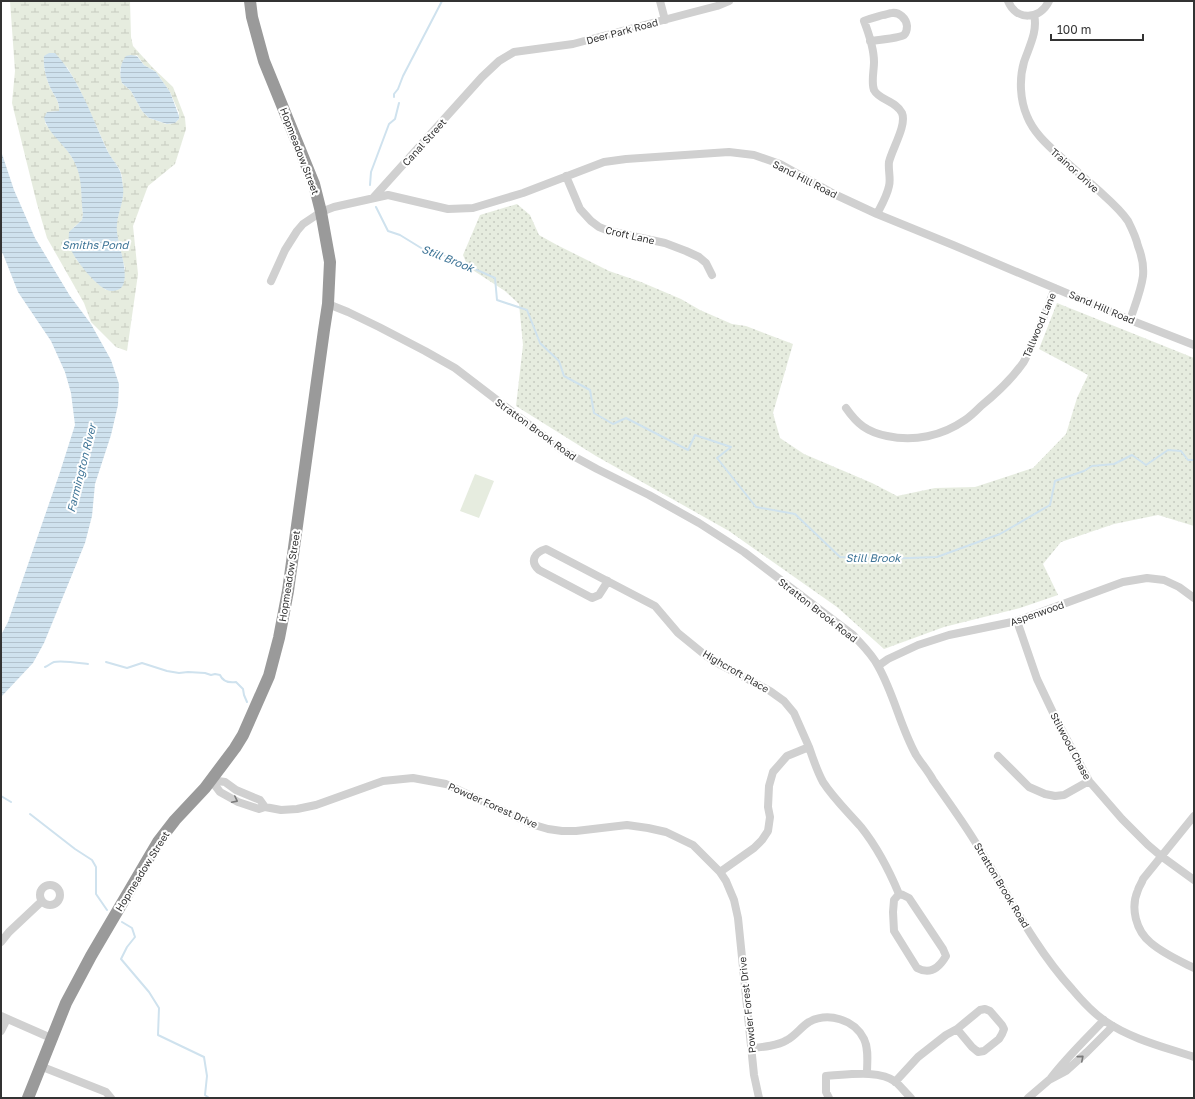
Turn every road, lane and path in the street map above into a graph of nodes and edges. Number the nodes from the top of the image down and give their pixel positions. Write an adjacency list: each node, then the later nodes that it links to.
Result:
1 (250, 1): 12 (highway, Hopmeadow Street)
2 (660, 1): 7 (street)
3 (729, 1): 7 (street, Deer Park Road)
4 (1008, 1): 6 (street)
5 (1049, 1): 6 (street)
6 (1034, 15): 18 (street, Trainor Drive)
7 (665, 20): 9 (street, Deer Park Road)
8 (870, 41): 8 (street); 13 (street)
9 (514, 52): 11 (street, Canal Street)
10 (566, 176): 11 (street, Sand Hill Road); 13 (street, Sand Hill Road); 14 (street, Croft Lane)
11 (373, 198): 12 (street)
12 (321, 212): 15 (street); 17 (highway, Hopmeadow Street)
13 (877, 214): 16 (street, Sand Hill Road)
14 (712, 275)
15 (271, 281)
16 (1055, 288): 18 (street, Sand Hill Road); 20 (street, Tallwood Lane)
17 (328, 304): 24 (street, Stratton Brook Road); 27 (highway, Hopmeadow Street)
18 (1130, 320): 19 (street, Sand Hill Road)
19 (1194, 345)
20 (846, 408)
21 (608, 581): 21 (street, Highcroft Place); 25 (street, Highcroft Place)
22 (1194, 598): 23 (street, Aspenwood)
23 (1017, 621): 24 (street, Aspenwood); 28 (street, Stilwood Chase)
24 (878, 666): 38 (street, Stratton Brook Road)
25 (809, 747): 31 (street); 33 (street, Highcroft Place)
26 (998, 756): 28 (street)
27 (211, 780): 31 (street, Powder Forest Drive); 42 (highway, Hopmeadow Street)
28 (1089, 781): 30 (street, Stilwood Chase)
29 (1194, 816): 30 (street)
30 (1161, 856): 32 (street, Stilwood Chase); 36 (street)
31 (720, 872): 43 (street, Powder Forest Drive)
32 (1194, 880)
33 (899, 894): 33 (street)
34 (42, 901): 35 (street)
35 (1, 942)
36 (1194, 968)
37 (4, 1017): 41 (street); 42 (street)
38 (1104, 1020): 39 (street, Stratton Brook Road); 47 (street)
39 (1113, 1026): 44 (street, Stratton Brook Road); 47 (street, one-way to 39)
40 (957, 1029): 40 (street); 48 (street)
41 (1, 1031)
42 (51, 1038): 45 (highway, Hopmeadow Street)
43 (751, 1048): 46 (street); 51 (street, Powder Forest Drive)
44 (1194, 1057)
45 (40, 1066): 49 (highway, Hopmeadow Street); 50 (street)
46 (867, 1073): 48 (street); 52 (street)
47 (1049, 1080): 54 (street)
48 (895, 1082): 53 (street)
49 (28, 1098)
50 (112, 1098)
51 (760, 1098)
52 (829, 1098)
53 (911, 1098)
54 (1028, 1098)

